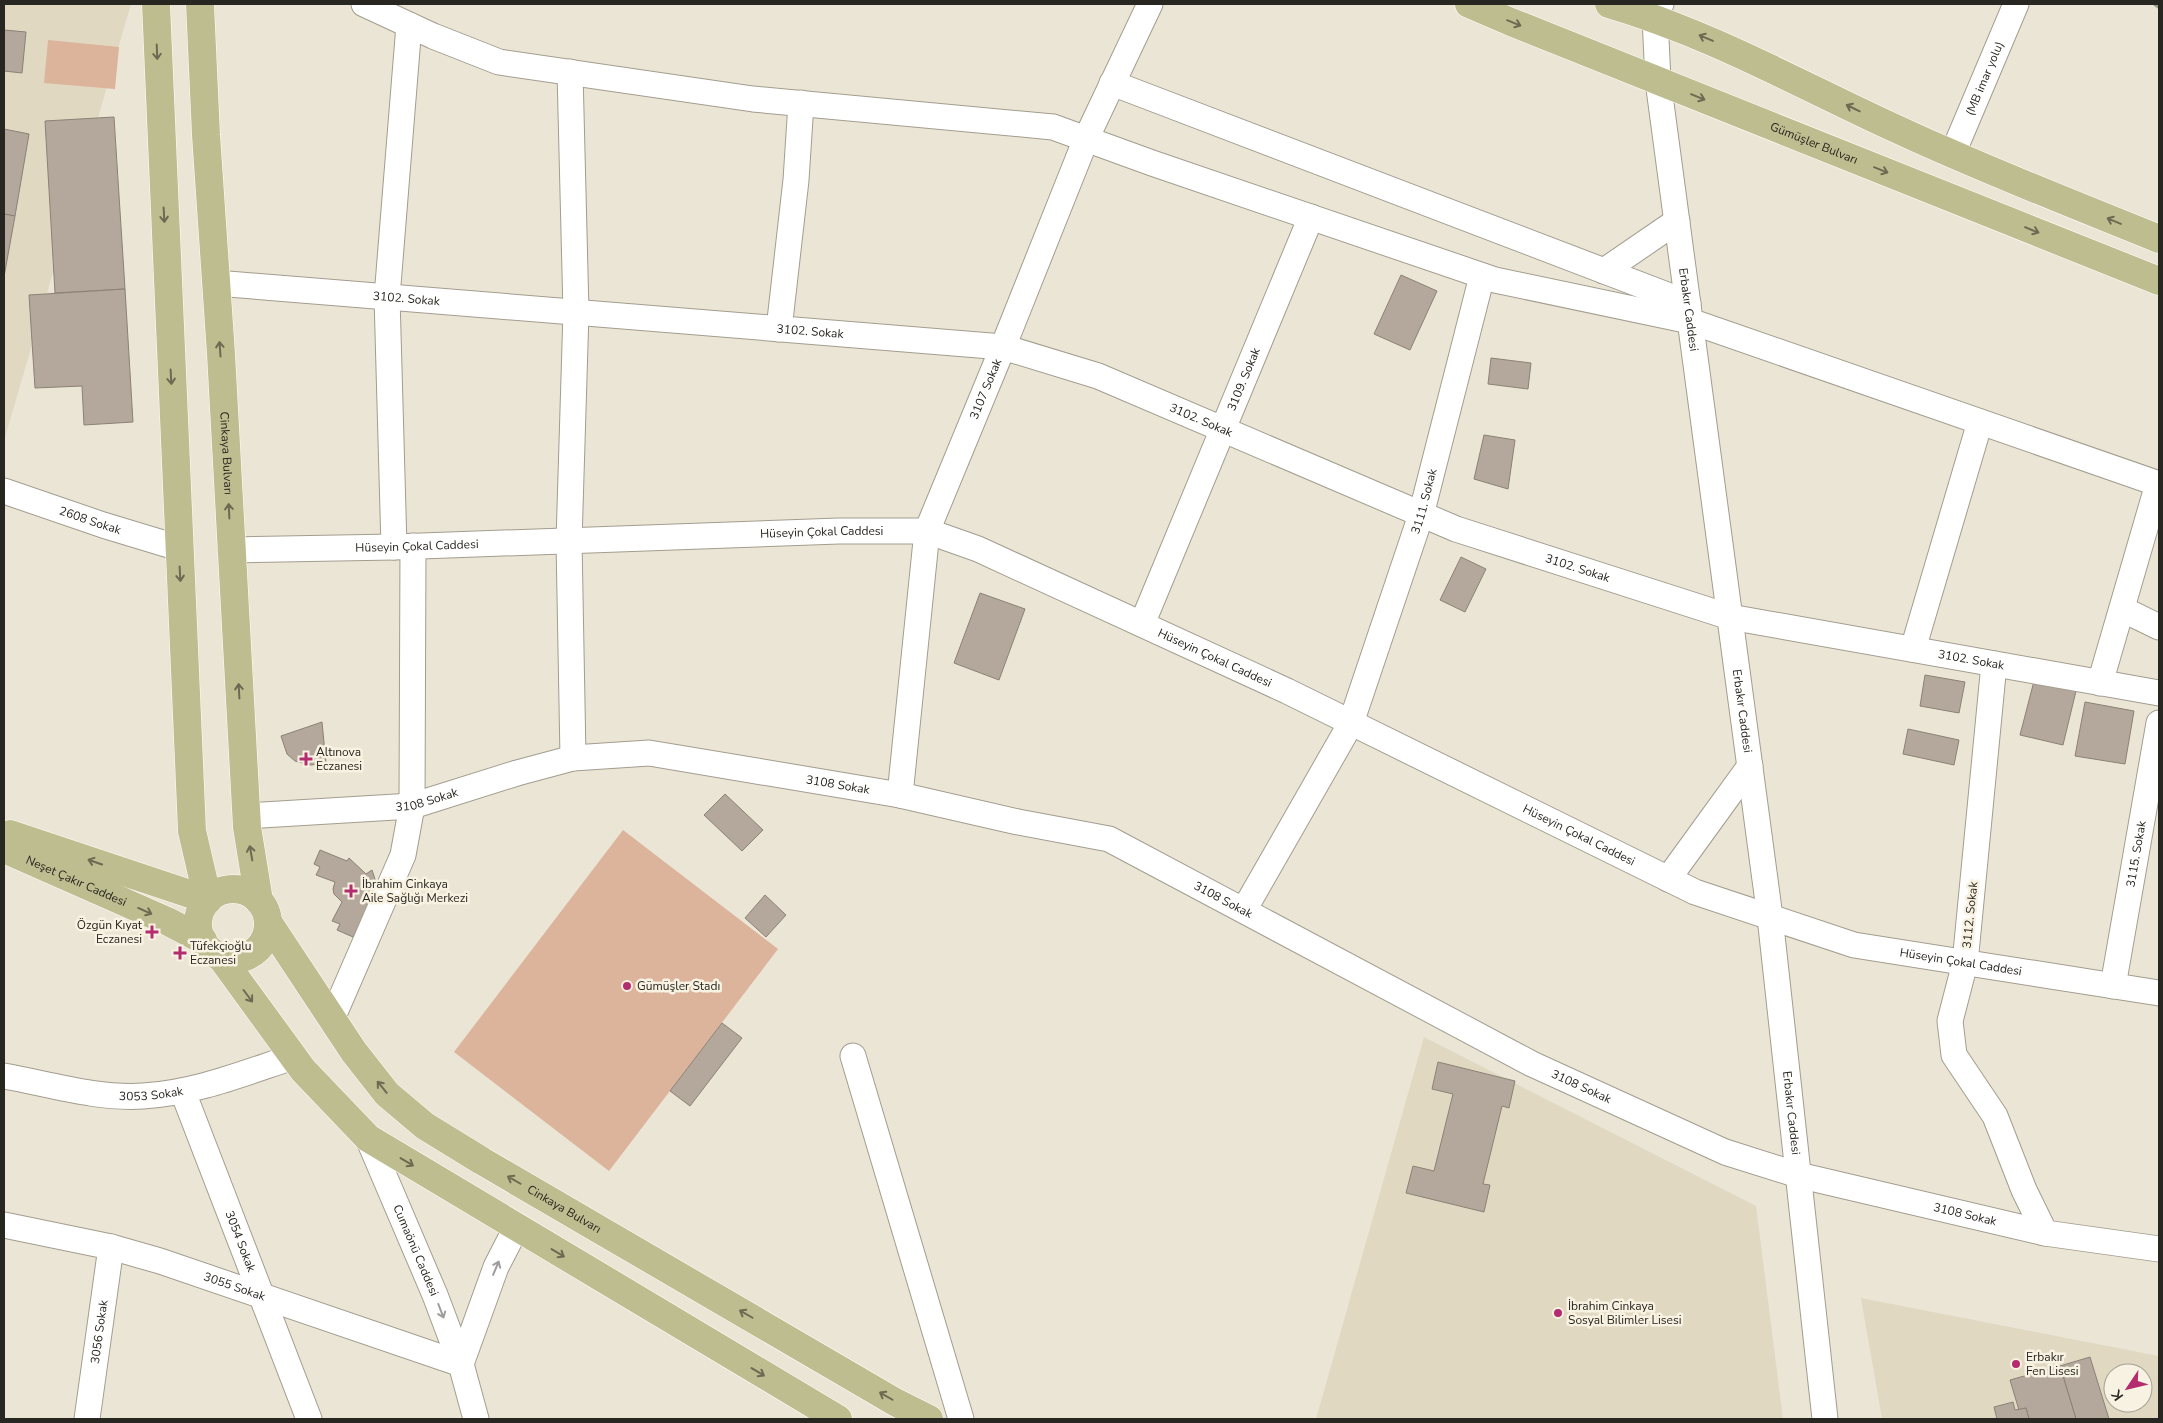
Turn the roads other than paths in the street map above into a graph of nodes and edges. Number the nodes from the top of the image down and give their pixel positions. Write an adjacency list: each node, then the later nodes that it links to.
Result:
1 (156, 4): 36 (main road, one-way to 36)
2 (200, 4): 22 (main road, Cinkaya Bulvarı)
3 (364, 4): 9 (street)
4 (1150, 4): 12 (street, 3107 Sokak)
5 (1469, 4): 11 (main road, Gümüşler Bulvarı, one-way to 11)
6 (1610, 4): 8 (main road)
7 (2016, 4): 15 (street, (MB imar yolu))
8 (1658, 10): 11 (street, Erbakır Caddesi); 15 (main road, one-way to 8)
9 (409, 25): 10 (street); 23 (street)
10 (570, 72): 13 (street); 24 (street)
11 (1658, 81): 17 (street, Erbakır Caddesi); 21 (main road, Gümüşler Bulvarı, one-way to 21)
12 (1112, 83): 14 (street, 3107 Sokak); 19 (street)
13 (800, 103): 14 (street); 26 (street)
14 (1086, 139): 16 (street); 27 (street, 3107 Sokak)
15 (1953, 153): 18 (main road, one-way to 15)
16 (1311, 217): 20 (street); 29 (street, 3109. Sokak)
17 (1677, 221): 19 (street); 25 (street, Erbakır Caddesi)
18 (2159, 239)
19 (1604, 271): 25 (street)
20 (1482, 276): 25 (street); 32 (street, 3111. Sokak)
21 (2159, 281)
22 (216, 283): 23 (street, 3102. Sokak); 37 (main road, Cinkaya Bulvarı, one-way to 22)
23 (387, 297): 24 (street, 3102. Sokak); 35 (street)
24 (576, 312): 26 (street, 3102. Sokak); 34 (street)
25 (1689, 312): 28 (street); 39 (street, Erbakır Caddesi)
26 (779, 329): 27 (street, 3102. Sokak)
27 (1003, 347): 29 (street, 3102. Sokak); 33 (street, 3107 Sokak)
28 (1980, 422): 30 (street); 42 (street)
29 (1223, 430): 32 (street, 3102. Sokak); 40 (street, 3109. Sokak)
30 (2159, 484): 38 (street)
31 (4, 490): 36 (street, 2608 Sokak)
32 (1421, 515): 39 (street, 3102. Sokak); 46 (street, 3111. Sokak)
33 (927, 530): 34 (street, Hüseyin Çokal Caddesi); 40 (street, Hüseyin Çokal Caddesi); 50 (street, 3107 Sokak)
34 (568, 541): 35 (street, Hüseyin Çokal Caddesi); 48 (street)
35 (404, 546): 37 (street, Hüseyin Çokal Caddesi); 51 (street)
36 (179, 548): 56 (main road, one-way to 56)
37 (231, 550): 52 (main road, Cinkaya Bulvarı, one-way to 37)
38 (2122, 609): 41 (street); 44 (street)
39 (1730, 617): 42 (street, 3102. Sokak); 49 (street, Erbakır Caddesi)
40 (1142, 624): 46 (street, Hüseyin Çokal Caddesi)
41 (2159, 627)
42 (1913, 649): 43 (street, 3102. Sokak)
43 (1994, 664): 44 (street, 3102. Sokak); 61 (street, 3112. Sokak)
44 (2100, 683): 45 (street, 3102. Sokak)
45 (2159, 693)
46 (1351, 723): 55 (street, Hüseyin Çokal Caddesi); 57 (street, 3111. Sokak)
47 (2159, 723): 62 (street, 3115. Sokak)
48 (572, 758): 50 (street, 3108 Sokak); 51 (street, 3108 Sokak)
49 (1750, 766): 55 (street); 59 (street, Erbakır Caddesi)
50 (900, 795): 57 (street, 3108 Sokak)
51 (412, 806): 52 (street, 3108 Sokak); 64 (street)
52 (246, 816): 58 (main road, Cinkaya Bulvarı, one-way to 52)
53 (4, 832): 56 (main road, Neşet Çakır Caddesi, one-way to 53)
54 (4, 849): 60 (main road, Neşet Çakır Caddesi, one-way to 60)
55 (1668, 879): 59 (street, Hüseyin Çokal Caddesi)
56 (208, 900): 58 (main road); 60 (main road)
57 (1244, 910): 70 (street, 3108 Sokak)
58 (264, 911): 60 (main road); 64 (main road, Cinkaya Bulvarı)
59 (1770, 917): 61 (street, Hüseyin Çokal Caddesi); 70 (street, Erbakır Caddesi)
60 (211, 948): 66 (main road, one-way to 66)
61 (1965, 963): 62 (street, Hüseyin Çokal Caddesi); 73 (street, 3112. Sokak)
62 (2114, 986): 63 (street, Hüseyin Çokal Caddesi)
63 (2159, 994)
64 (332, 1019): 82 (main road, Cinkaya Bulvarı, one-way to 64)
65 (853, 1056): 83 (street)
66 (293, 1057): 68 (street, 3053 Sokak); 69 (main road)
67 (4, 1076): 68 (street, 3053 Sokak)
68 (183, 1092): 76 (street, 3054 Sokak)
69 (368, 1138): 72 (main road, one-way to 72); 77 (street, Cumaönü Caddesi, one-way to 77)
70 (1798, 1175): 73 (street, 3108 Sokak); 84 (street, Erbakır Caddesi)
71 (4, 1225): 74 (street, 3055 Sokak)
72 (516, 1228): 77 (street, one-way to 72); 81 (main road, one-way to 81)
73 (2045, 1233): 75 (street, 3108 Sokak)
74 (110, 1247): 76 (street, 3055 Sokak); 78 (street, 3056 Sokak)
75 (2159, 1249)
76 (262, 1296): 77 (street, 3055 Sokak); 79 (street, 3054 Sokak)
77 (461, 1364): 80 (street, Cumaönü Caddesi)
78 (88, 1419)
79 (310, 1419)
80 (476, 1419)
81 (838, 1419)
82 (929, 1419)
83 (961, 1419)
84 (1825, 1419)

